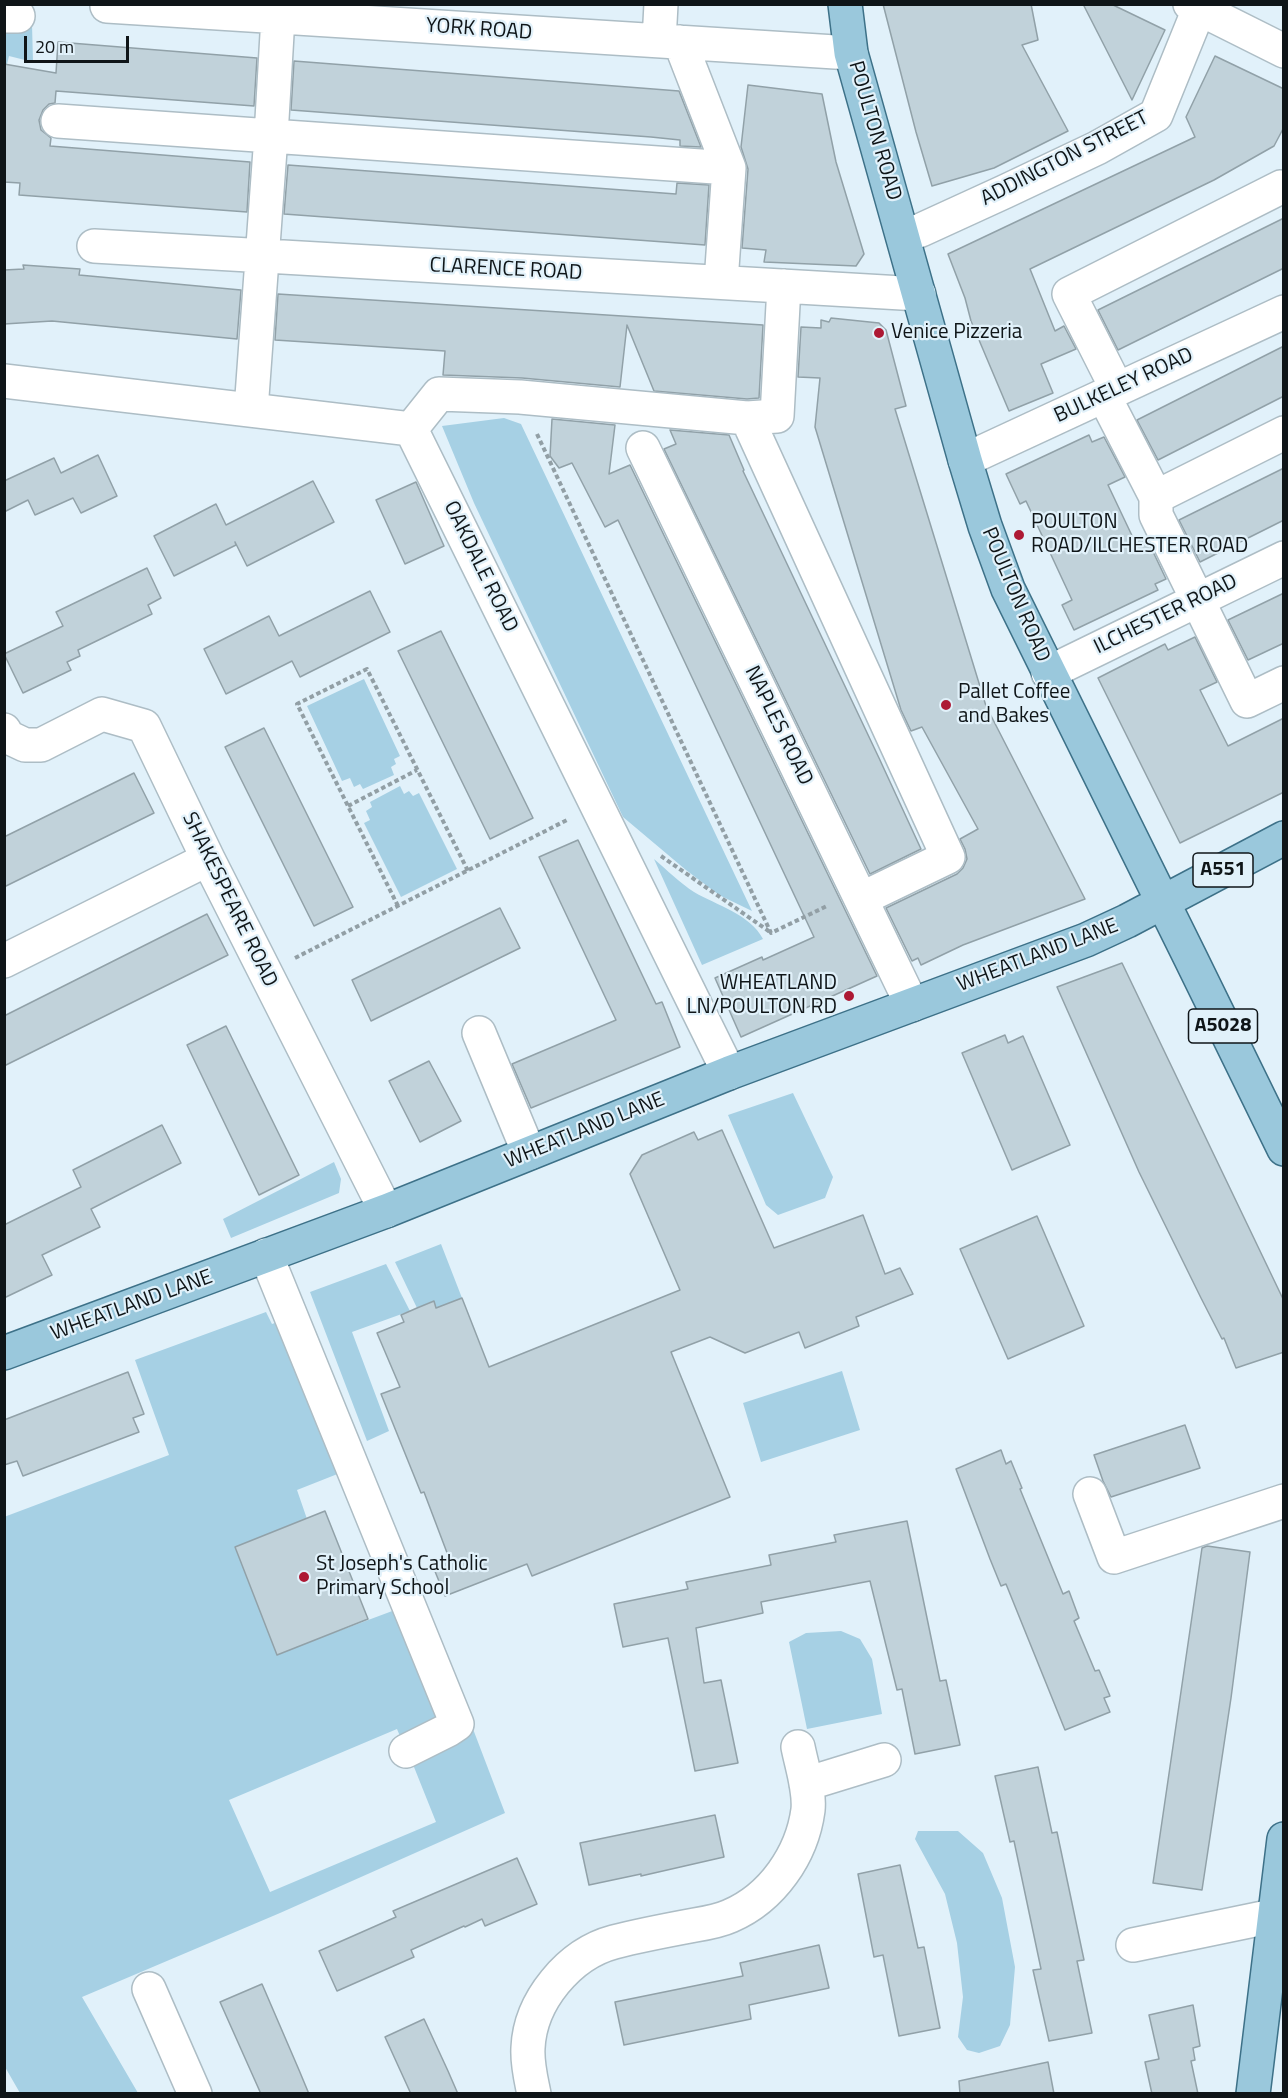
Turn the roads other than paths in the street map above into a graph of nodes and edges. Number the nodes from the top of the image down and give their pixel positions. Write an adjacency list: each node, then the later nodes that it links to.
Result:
1 (661, 4): 7 (street)
2 (845, 4): 9 (main road, POULTON ROAD)
3 (107, 6): 5 (street, YORK ROAD)
4 (1194, 7): 8 (street); 14 (street, ADDINGTON STREET)
5 (287, 13): 6 (street, YORK ROAD); 11 (street)
6 (514, 18): 7 (street, YORK ROAD)
7 (670, 42): 9 (street, YORK ROAD); 12 (street)
8 (1284, 51)
9 (851, 53): 14 (main road, POULTON ROAD)
10 (58, 120): 11 (street)
11 (271, 136): 12 (street); 16 (street)
12 (729, 168): 17 (street)
13 (1281, 187): 22 (street)
14 (904, 236): 19 (main road, POULTON ROAD)
15 (94, 246): 16 (street, CLARENCE ROAD)
16 (262, 256): 17 (street, CLARENCE ROAD); 23 (street)
17 (722, 282): 18 (street, CLARENCE ROAD)
18 (784, 286): 19 (street, CLARENCE ROAD); 24 (street)
19 (919, 294): 28 (main road, POULTON ROAD)
20 (1284, 312): 22 (street, BULKELEY ROAD)
21 (4, 381): 23 (street)
22 (1111, 393): 28 (street, BULKELEY ROAD); 29 (street)
23 (251, 410): 25 (street)
24 (747, 418): 25 (street); 37 (street)
25 (411, 429): 42 (street, OAKDALE ROAD)
26 (1284, 433): 29 (street)
27 (643, 448): 37 (street, NAPLES ROAD)
28 (965, 460): 32 (main road, POULTON ROAD)
29 (1156, 497): 31 (street)
30 (1284, 558): 31 (street, ILCHESTER ROAD)
31 (1198, 599): 32 (street, ILCHESTER ROAD); 33 (street)
32 (1048, 673): 38 (main road, POULTON ROAD)
33 (1284, 683)
34 (4, 730): 36 (street, SHAKESPEARE ROAD)
35 (1284, 838): 38 (main road, A551)
36 (208, 859): 39 (street); 45 (street, SHAKESPEARE ROAD)
37 (860, 895): 40 (street, NAPLES ROAD)
38 (1163, 902): 40 (main road, WHEATLAND LANE); 43 (main road, POULTON ROAD / A5028)
39 (4, 961)
40 (912, 1005): 42 (main road, WHEATLAND LANE)
41 (478, 1033): 44 (street)
42 (729, 1073): 44 (main road, WHEATLAND LANE)
43 (1284, 1149)
44 (529, 1153): 45 (main road, WHEATLAND LANE)
45 (386, 1211): 46 (main road, WHEATLAND LANE)
46 (266, 1256): 47 (main road, WHEATLAND LANE); 51 (street)
47 (4, 1353)
48 (1090, 1494): 49 (street)
49 (1284, 1501)
50 (798, 1748): 53 (street)
51 (406, 1751)
52 (884, 1760): 53 (street)
53 (806, 1784): 60 (street)
54 (1284, 1839): 55 (main road)
55 (1273, 1916): 56 (street); 57 (main road)
56 (1133, 1946)
57 (1276, 1970): 61 (main road)
58 (149, 1989): 59 (street)
59 (195, 2094)
60 (534, 2094)
61 (1253, 2094)

